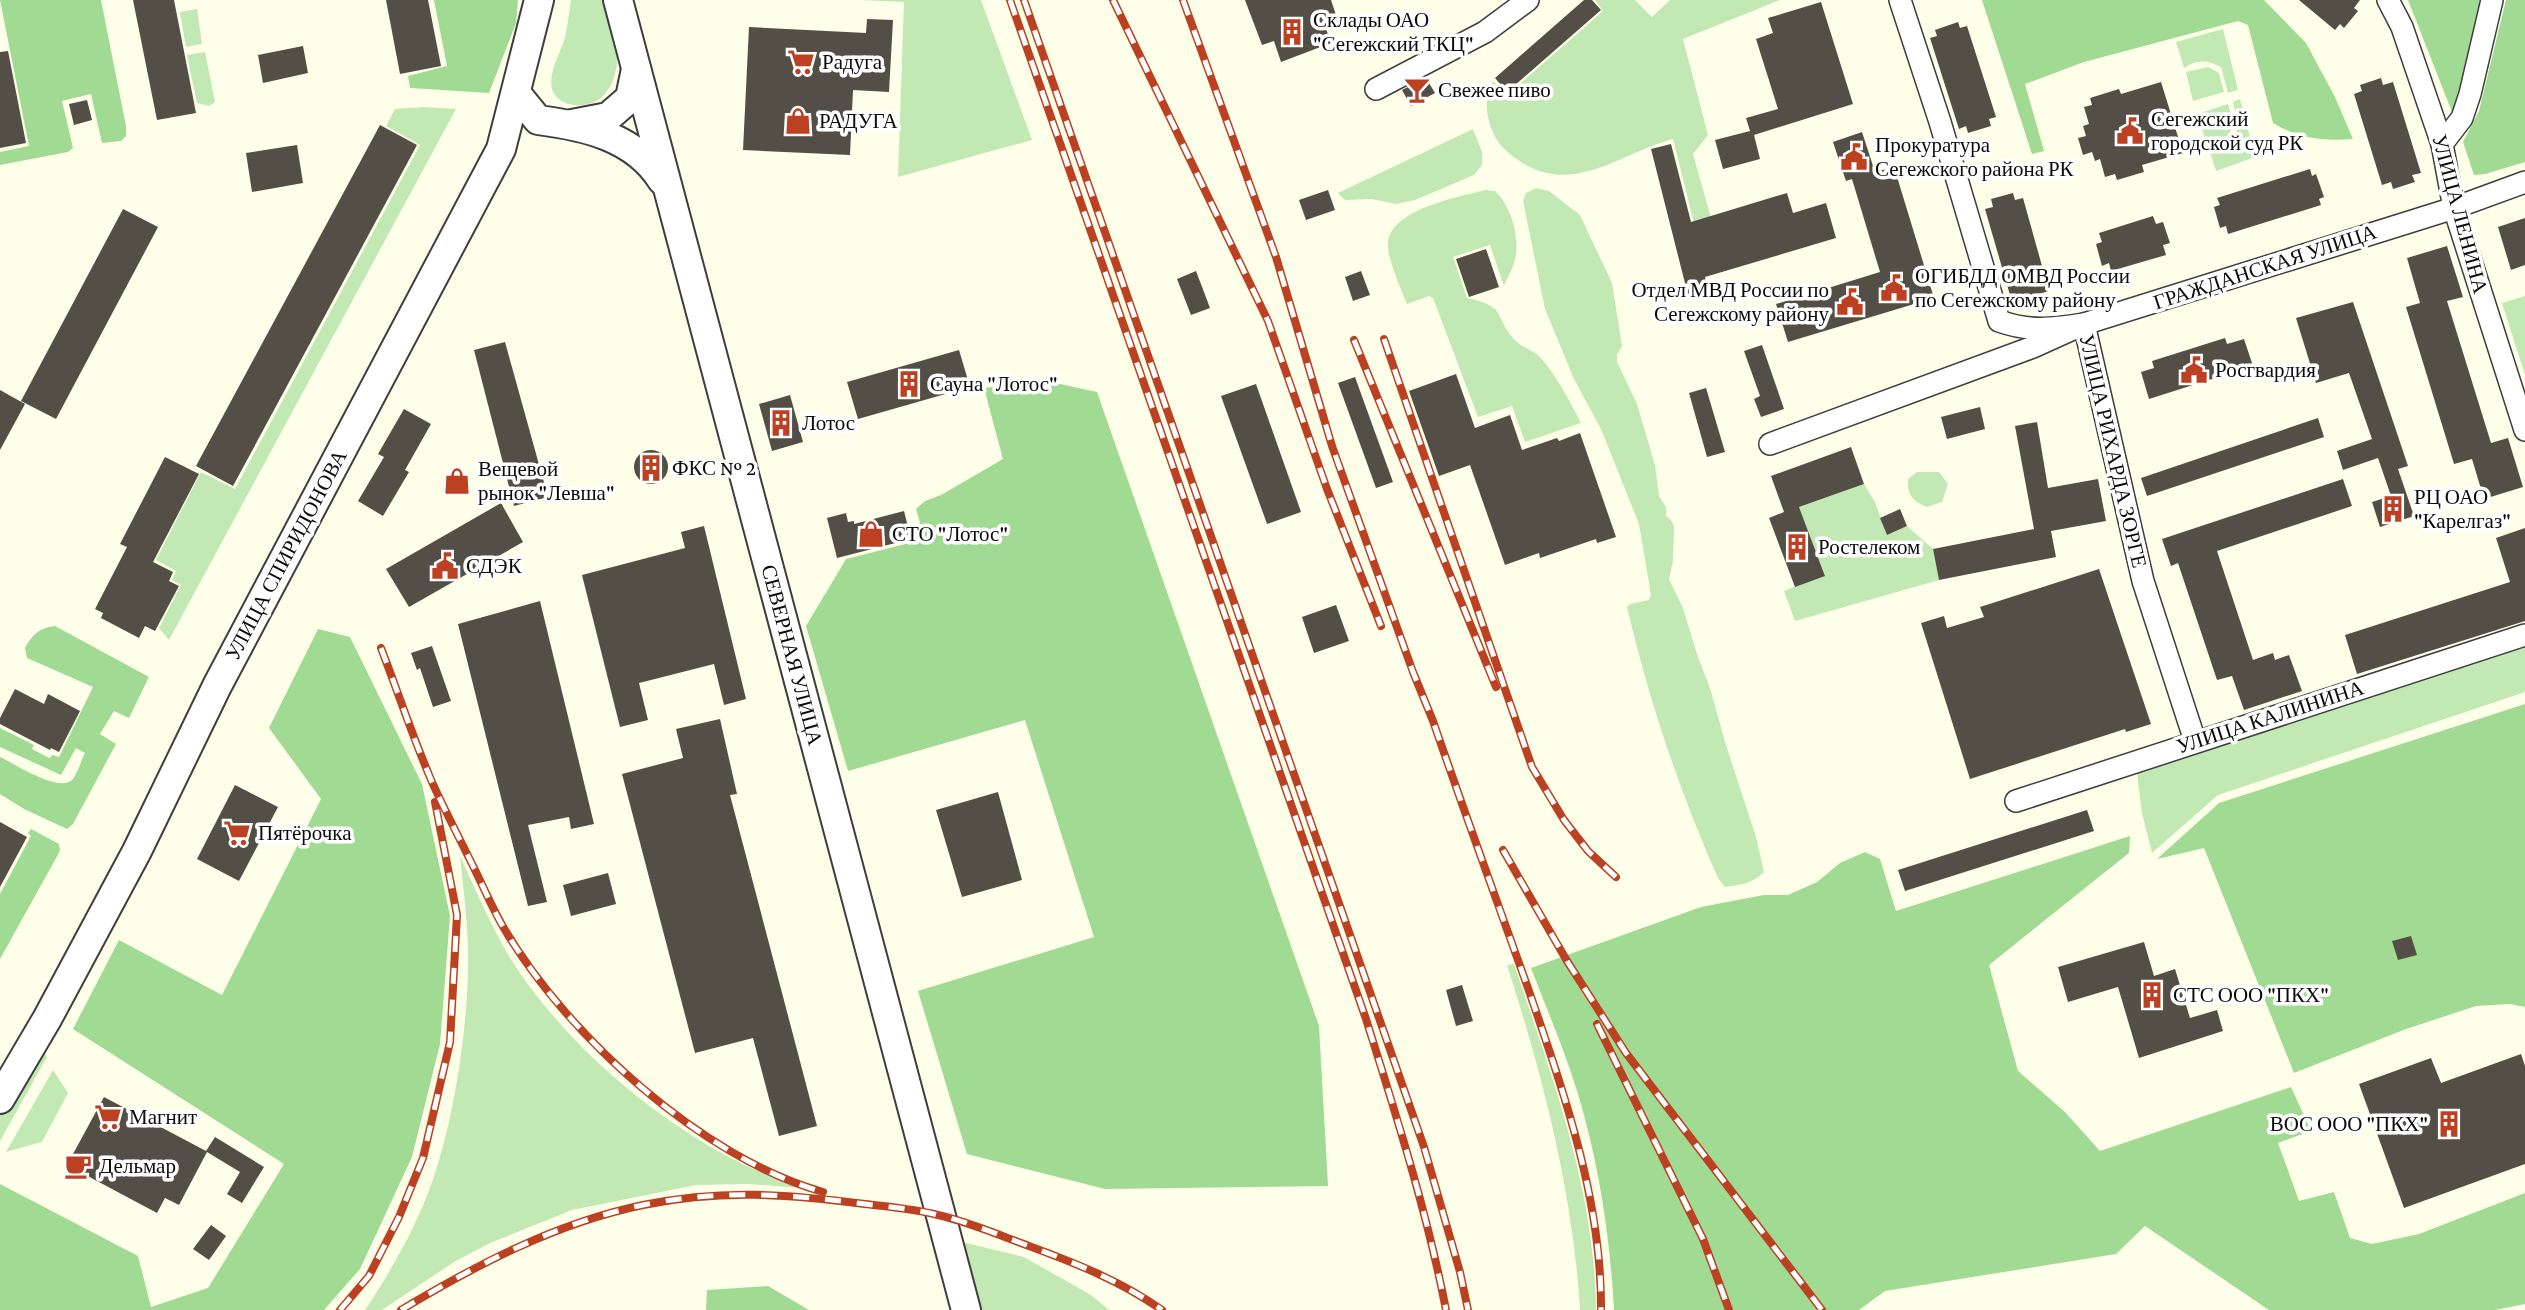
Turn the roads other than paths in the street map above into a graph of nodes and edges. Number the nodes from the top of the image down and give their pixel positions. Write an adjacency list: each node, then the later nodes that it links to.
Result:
1 (539, 0): 9 (street, УЛИЦА СПИРИДОНОВА)
2 (618, 0): 7 (street, СЕВЕРНАЯ УЛИЦА)
3 (1528, 0): 8 (street)
4 (1900, 0): 16 (street, УЛИЦА РИХАРДА ЗОРГЕ)
5 (2388, 0): 12 (street, УЛИЦА ЛЕНИНА)
6 (2492, 0): 12 (street)
7 (636, 69): 10 (street); 14 (street, СЕВЕРНАЯ УЛИЦА)
8 (1376, 89)
9 (516, 93): 10 (street); 11 (street, УЛИЦА СПИРИДОНОВА)
10 (573, 124): 11 (street); 14 (street)
11 (505, 140): 22 (street, УЛИЦА СПИРИДОНОВА)
12 (2442, 144): 15 (street, УЛИЦА ЛЕНИНА)
13 (2525, 182): 15 (street, ГРАЖДАНСКАЯ УЛИЦА)
14 (668, 189): 23 (street, СЕВЕРНАЯ УЛИЦА)
15 (2454, 208): 16 (street, ГРАЖДАНСКАЯ УЛИЦА); 17 (street, УЛИЦА ЛЕНИНА)
16 (2084, 324): 18 (street, ГРАЖДАНСКАЯ УЛИЦА); 20 (street, УЛИЦА РИХАРДА ЗОРГЕ)
17 (2525, 430)
18 (1770, 444)
19 (2525, 635): 20 (street, УЛИЦА КАЛИНИНА)
20 (2195, 741): 21 (street, УЛИЦА КАЛИНИНА)
21 (2016, 801)
22 (0, 1099)
23 (966, 1310)

